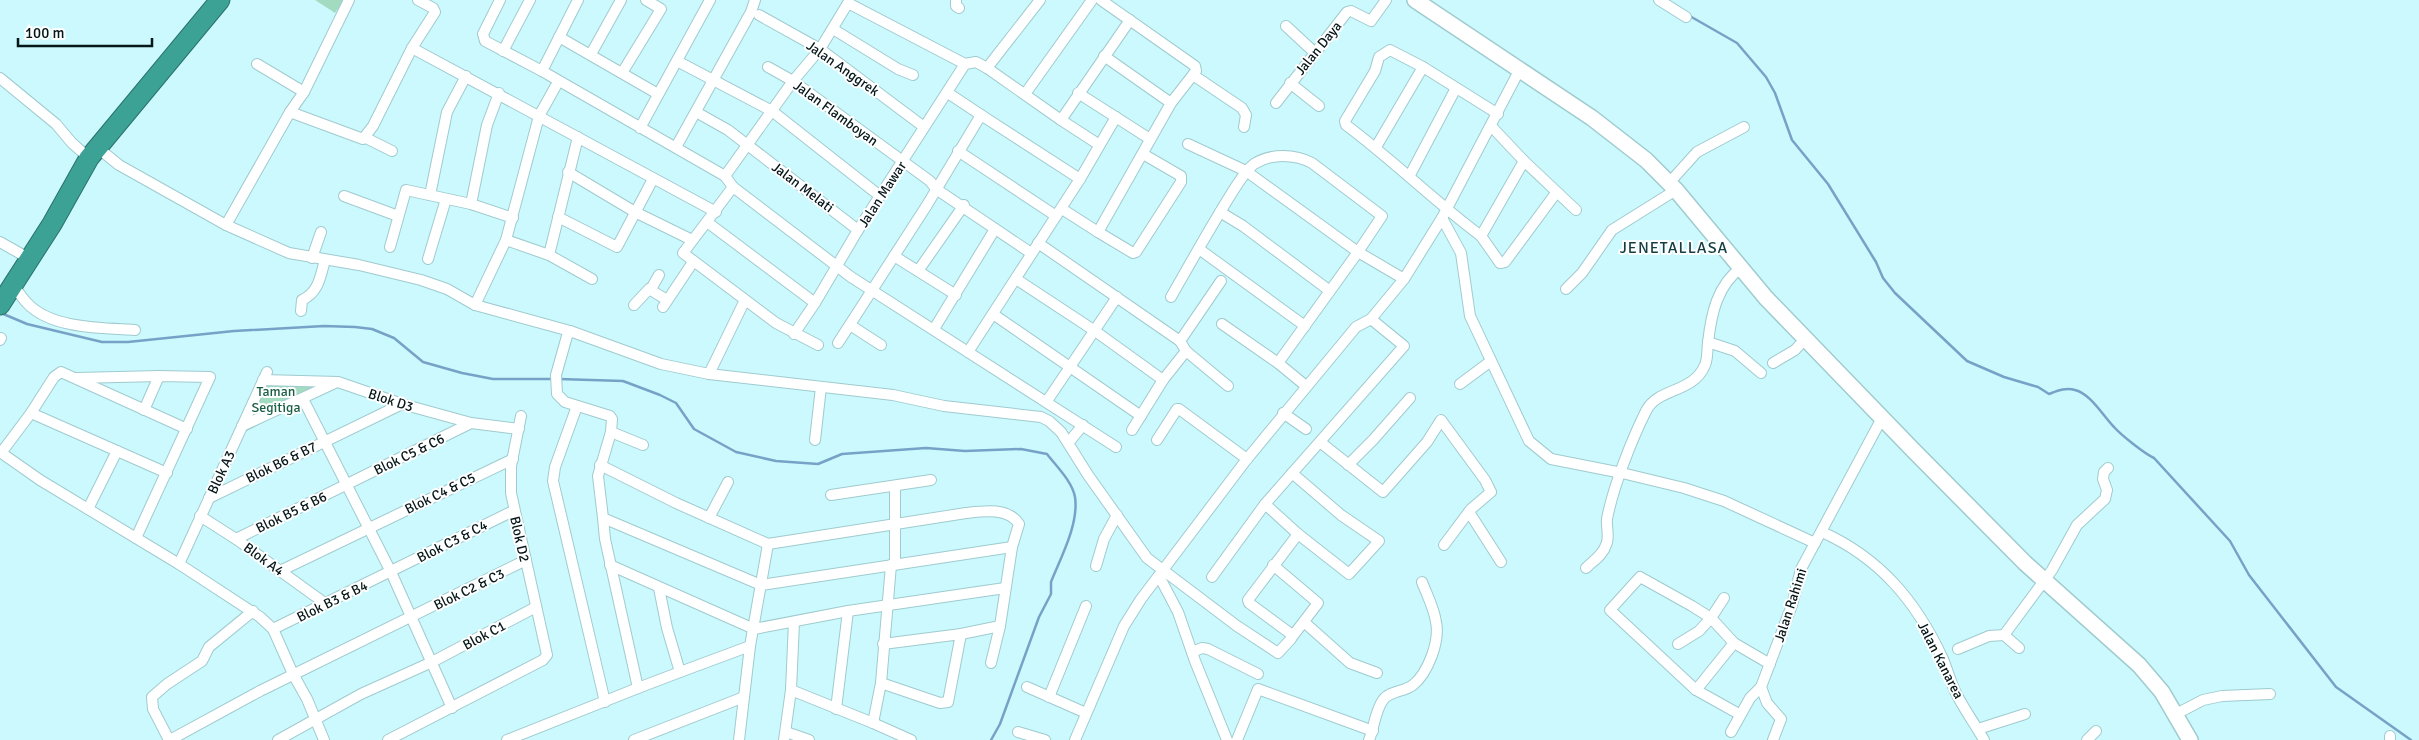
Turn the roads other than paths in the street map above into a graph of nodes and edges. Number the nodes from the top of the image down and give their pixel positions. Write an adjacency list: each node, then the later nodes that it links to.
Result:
1 (220, 0): 80 (highway)
2 (349, 0): 48 (street)
3 (418, 0): 24 (street)
4 (500, 0): 26 (street)
5 (578, 0): 23 (street)
6 (621, 0): 28 (street)
7 (646, 0): 38 (street)
8 (710, 0): 30 (street)
9 (755, 0): 43 (street)
10 (1040, 0): 35 (street)
11 (1092, 0): 53 (street)
12 (1101, 0): 20 (street)
13 (1386, 0): 27 (street, Jalan Daya)
14 (1415, 0): 36 (street)
15 (1659, 0): 19 (street)
16 (527, 1): 26 (street)
17 (845, 2): 22 (street); 32 (street)
18 (759, 15): 25 (street, Jalan Anggrek)
19 (1686, 17)
20 (1130, 20): 29 (street); 39 (street)
21 (1286, 26): 27 (street)
22 (833, 29): 25 (street); 41 (street)
23 (559, 36): 28 (street); 37 (street)
24 (412, 48): 40 (street); 71 (street)
25 (820, 50): 44 (street); 66 (street, Jalan Anggrek)
26 (503, 51): 37 (street)
27 (1314, 52): 46 (street, Jalan Daya)
28 (591, 54): 38 (street)
29 (1104, 56): 51 (street); 54 (street)
30 (677, 61): 43 (street); 52 (street)
31 (257, 64): 48 (street)
32 (965, 64): 35 (street); 50 (street, Jalan Mawar)
33 (768, 67): 44 (street, Jalan Flamboyan)
34 (1423, 67): 47 (street); 77 (street); 77 (street)
35 (987, 68): 53 (street)
36 (1520, 70): 60 (street); 91 (street)
37 (542, 71): 45 (street)
38 (622, 73): 52 (street)
39 (1193, 75): 54 (street); 67 (street)
40 (466, 76): 49 (street); 94 (street)
41 (913, 76)
42 (0, 78): 80 (street)
43 (714, 80): 57 (street); 59 (street)
44 (793, 81): 57 (street); 82 (street, Jalan Flamboyan)
45 (558, 82): 62 (street); 69 (street)
46 (1290, 84): 55 (street, Jalan Daya); 56 (street)
47 (1456, 88): 60 (street); 86 (street)
48 (304, 92): 58 (street)
49 (499, 93): 62 (street); 98 (street)
50 (948, 93): 61 (street); 66 (street, Jalan Mawar)
51 (1078, 93): 63 (street); 64 (street)
52 (658, 94): 69 (street)
53 (1026, 94): 64 (street)
54 (1171, 102): 72 (street)
55 (1276, 103)
56 (1319, 106)
57 (772, 111): 75 (street); 96 (street)
58 (290, 112): 71 (street); 110 (street)
59 (696, 112): 75 (street, Jalan Melati); 76 (street)
60 (1498, 114): 65 (street)
61 (981, 115): 79 (street); 88 (street)
62 (539, 116): 70 (street); 108 (street)
63 (1116, 117): 72 (street); 73 (street)
64 (1061, 120): 73 (street)
65 (1491, 126): 83 (street); 105 (street)
66 (924, 127): 82 (street, Jalan Mawar)
67 (1244, 127)
68 (1744, 127): 91 (street)
69 (640, 128): 76 (street)
70 (578, 137): 85 (street); 89 (street)
71 (364, 138): 78 (street)
72 (1150, 139): 81 (street)
73 (1098, 144): 88 (street)
74 (1188, 144): 84 (street)
75 (748, 145): 87 (street); 112 (street, Jalan Melati)
76 (676, 147): 87 (street)
77 (1376, 147): 86 (street)
78 (392, 151)
79 (958, 151): 92 (street); 103 (street)
80 (94, 153): 110 (street); 127 (highway)
81 (1142, 154): 114 (street); 114 (street)
82 (903, 161): 92 (street, Jalan Flamboyan); 96 (street, Jalan Mawar)
83 (1524, 161): 93 (street); 115 (street)
84 (1246, 171): 104 (street); 122 (street); 122 (street)
85 (568, 172): 101 (street); 107 (street)
86 (1410, 175): 105 (street)
87 (725, 176): 90 (street)
88 (1080, 178): 103 (street)
89 (653, 179): 101 (street); 102 (street)
90 (733, 186): 102 (street); 131 (street)
91 (1673, 186): 132 (street); 140 (street)
92 (936, 189): 99 (street, Jalan Flamboyan); 125 (street)
93 (1556, 193): 100 (street); 115 (street)
94 (430, 195): 97 (street); 106 (street)
95 (344, 196): 106 (street)
96 (880, 196): 112 (street, Jalan Mawar)
97 (446, 199): 98 (street); 128 (street)
98 (471, 204): 108 (street)
99 (964, 206): 111 (street, Jalan Flamboyan); 133 (street)
100 (1576, 210)
101 (635, 212): 107 (street); 117 (street)
102 (716, 212): 109 (street)
103 (1059, 212): 114 (street); 119 (street)
104 (1220, 212): 121 (street); 142 (street)
105 (1444, 214): 115 (street); 137 (street); 170 (street)
106 (398, 216): 120 (street)
107 (558, 217): 124 (street)
108 (513, 218): 116 (street)
109 (707, 222): 117 (street); 148 (street)
110 (226, 225): 126 (street)
111 (995, 229): 123 (street, Jalan Flamboyan); 144 (street)
112 (858, 230): 131 (street, Jalan Mawar)
113 (321, 232): 126 (street)
114 (1098, 232)
115 (1482, 236)
116 (506, 240): 124 (street); 149 (street)
117 (692, 240): 130 (street)
118 (0, 242): 127 (street)
119 (1038, 243): 123 (street); 145 (street)
120 (390, 247)
121 (1199, 249): 146 (street); 156 (street)
122 (1358, 252): 137 (street); 142 (street)
123 (1031, 253): 136 (street)
124 (549, 255): 135 (street)
125 (894, 256): 133 (street); 141 (street)
126 (312, 258): 129 (street)
127 (30, 259): 143 (highway)
128 (428, 259)
129 (325, 260): 149 (street); 151 (street)
130 (693, 262): 139 (street); 147 (street)
131 (836, 266): 141 (street); 148 (street, Jalan Mawar)
132 (1741, 268): 162 (street); 164 (street)
133 (918, 272): 144 (street)
134 (659, 275): 139 (street)
135 (592, 278)
136 (1016, 279): 152 (street); 160 (street)
137 (1404, 279): 153 (street)
138 (1221, 281): 163 (street)
139 (651, 289): 150 (street)
140 (1566, 289)
141 (872, 290): 155 (street); 157 (street)
142 (1330, 291): 156 (street)
143 (8, 293): 158 (street)
144 (956, 295): 157 (street)
145 (1118, 297): 160 (street); 163 (street)
146 (1171, 297)
147 (745, 300): 161 (street); 175 (street)
148 (815, 303): 161 (street, Jalan Mawar)
149 (475, 305): 159 (street)
150 (634, 305)
151 (301, 311)
152 (993, 314): 169 (street); 173 (street)
153 (1371, 320): 183 (street); 208 (street)
154 (1222, 324): 171 (street)
155 (850, 325): 165 (street); 166 (street)
156 (1304, 326): 171 (street)
157 (934, 329): 169 (street)
158 (134, 330)
159 (570, 331): 175 (street); 189 (street)
160 (1095, 331): 173 (street); 179 (street)
161 (794, 334): 167 (street)
162 (1806, 339): 172 (street); 195 (street)
163 (1180, 340): 168 (street)
164 (1708, 342): 174 (street); 220 (street)
165 (838, 343)
166 (881, 344)
167 (818, 345)
168 (1186, 351): 179 (street); 182 (street)
169 (968, 352): 187 (street)
170 (1491, 360): 181 (street); 220 (street)
171 (1278, 363): 183 (street)
172 (1773, 363)
173 (1071, 366): 187 (street); 194 (street)
174 (1761, 373)
175 (709, 374): 184 (street)
176 (158, 376): 178 (street); 190 (street); 199 (street)
177 (264, 376): 180 (street, Blok D3); 198 (street, Blok A3)
178 (76, 378): 190 (street); 191 (street)
179 (1163, 380): 194 (street)
180 (338, 382): 186 (street); 188 (street, Blok D3)
181 (1460, 384)
182 (1228, 386)
183 (1306, 386): 192 (street)
184 (821, 387): 205 (street); 207 (street)
185 (1410, 398): 216 (street)
186 (303, 399): 198 (street); 204 (street)
187 (1047, 401): 197 (street)
188 (402, 404): 196 (street, Blok D3); 204 (street, Blok B6 & B7)
189 (577, 406): 203 (street); 302 (street)
190 (144, 410): 199 (street)
191 (31, 412): 211 (street); 212 (street)
192 (1283, 413): 200 (street); 214 (street)
193 (522, 416): 201 (street, Blok D2)
194 (1141, 416): 202 (street)
195 (1882, 418): 237 (street, Jalan Rahimi); 257 (street)
196 (471, 423): 201 (street, Blok D3); 223 (street, Blok C5 & C6)
197 (1083, 425): 207 (street); 210 (street)
198 (242, 426): 226 (street, Blok A3)
199 (187, 429): 219 (street)
200 (1306, 429)
201 (519, 430): 213 (street, Blok D2)
202 (1132, 430)
203 (611, 432): 209 (street); 215 (street)
204 (326, 440): 223 (street); 226 (street, Blok B6 & B7)
205 (815, 440)
206 (1157, 440): 214 (street)
207 (1069, 442): 231 (street)
208 (1320, 442): 216 (street); 218 (street)
209 (643, 445)
210 (1116, 447)
211 (117, 451): 219 (street); 228 (street)
212 (1, 453): 228 (street)
213 (513, 459): 229 (street, Blok D2); 236 (street, Blok C4 & C5)
214 (1246, 459): 255 (street)
215 (600, 465): 233 (street); 234 (street)
216 (1348, 465): 230 (street)
217 (2108, 468): 257 (street)
218 (1292, 472): 227 (street); 238 (street)
219 (168, 473): 239 (street)
220 (1622, 473): 241 (street); 252 (street)
221 (931, 480): 224 (street)
222 (728, 482): 234 (street)
223 (346, 484): 236 (street); 240 (street, Blok B5 & B6)
224 (895, 486): 225 (street); 235 (street)
225 (831, 495)
226 (209, 498): 232 (street, Blok A3)
227 (1265, 504): 238 (street); 256 (street)
228 (88, 508): 239 (street)
229 (514, 511): 245 (street, Blok D2); 254 (street, Blok C3 & C4)
230 (1469, 512): 243 (street); 246 (street)
231 (1117, 515): 251 (street); 255 (street)
232 (200, 516): 240 (street, Blok A4); 247 (street, Blok A3)
233 (603, 518): 248 (street); 259 (street)
234 (709, 518): 242 (street)
235 (894, 526): 242 (street); 244 (street); 249 (street)
236 (368, 528): 253 (street, Blok C4 & C5); 254 (street)
237 (1822, 532): 241 (street, Jalan Rahimi); 311 (street, Jalan Kanarea)
238 (1298, 534): 250 (street)
239 (136, 538): 247 (street)
240 (236, 539): 253 (street, Blok A4)
241 (1815, 543): 288 (street, Jalan Rahimi)
242 (768, 544): 259 (street)
243 (1444, 545)
244 (1012, 547): 249 (street); 261 (street)
245 (526, 560): 266 (street, Blok D2); 269 (street, Blok C2 & C3)
246 (1501, 562)
247 (179, 564): 267 (street)
248 (610, 565): 260 (street); 296 (street)
249 (893, 565): 259 (street); 264 (street)
250 (1273, 565): 272 (street); 278 (street)
251 (1096, 566)
252 (1586, 568)
253 (280, 571): 263 (street, Blok A4)
254 (391, 572): 263 (street, Blok B3 & B4); 269 (street)
255 (1161, 572): 278 (street); 285 (street); 305 (street)
256 (1212, 577)
257 (2044, 581): 277 (street); 308 (street)
258 (1422, 582): 316 (street)
259 (760, 585): 275 (street)
260 (659, 588): 275 (street); 289 (street)
261 (1005, 588): 264 (street); 273 (street)
262 (1724, 598): 270 (street)
263 (326, 604): 274 (street, Blok B3 & B4)
264 (888, 605): 268 (street); 280 (street)
265 (1086, 606): 301 (street)
266 (536, 607): 286 (street, Blok C1); 303 (street, Blok D2)
267 (252, 611): 274 (street); 317 (street)
268 (848, 611): 271 (street); 304 (street)
269 (411, 616): 286 (street); 291 (street, Blok C2 & C3)
270 (1711, 618): 279 (street); 281 (street); 298 (street)
271 (794, 622): 275 (street); 297 (street)
272 (1304, 622): 278 (street); 290 (street)
273 (1000, 626): 276 (street); 287 (street)
274 (274, 629): 291 (street)
275 (754, 629): 282 (street)
276 (961, 634): 280 (street); 293 (street)
277 (2004, 635): 283 (street); 284 (street)
278 (1292, 637)
279 (1734, 643): 288 (street); 298 (street)
280 (883, 644): 293 (street)
281 (1678, 644)
282 (750, 646): 289 (street); 300 (street)
283 (2019, 648)
284 (1958, 649)
285 (1192, 652): 292 (street); 328 (street)
286 (432, 662): 303 (street); 309 (street, Blok C1)
287 (992, 663)
288 (1770, 664): 295 (street, Jalan Rahimi)
289 (680, 672): 296 (street)
290 (1378, 673)
291 (293, 674): 309 (street); 317 (street, Blok C2 & C3)
292 (1258, 674)
293 (880, 683): 310 (street)
294 (1027, 687): 301 (street)
295 (1761, 687): 306 (street, Jalan Rahimi); 330 (street)
296 (638, 688): 302 (street)
297 (790, 690): 304 (street); 315 (street)
298 (1696, 690): 306 (street)
299 (2270, 694): 308 (street)
300 (744, 697): 322 (street); 323 (street)
301 (1049, 697): 305 (street)
302 (605, 702): 321 (street)
303 (452, 708): 320 (street)
304 (836, 709): 310 (street)
305 (1086, 713): 327 (street)
306 (1740, 714): 314 (street, Jalan Rahimi)
307 (2025, 714): 311 (street)
308 (2176, 714): 333 (street)
309 (316, 721): 318 (street, Blok C1); 319 (street)
310 (873, 723): 325 (street)
311 (1978, 729): 331 (street, Jalan Kanarea)
312 (2096, 731): 332 (street)
313 (1018, 732): 326 (street)
314 (1731, 732)
315 (785, 736): 324 (street)
316 (1371, 736): 329 (street)
317 (169, 740)
318 (278, 740)
319 (324, 740)
320 (388, 740)
321 (507, 740)
322 (634, 740)
323 (739, 740)
324 (809, 740)
325 (911, 740)
326 (1045, 740)
327 (1075, 740)
328 (1227, 740)
329 (1237, 740)
330 (1773, 740)
331 (1984, 740)
332 (2088, 740)
333 (2190, 740)

